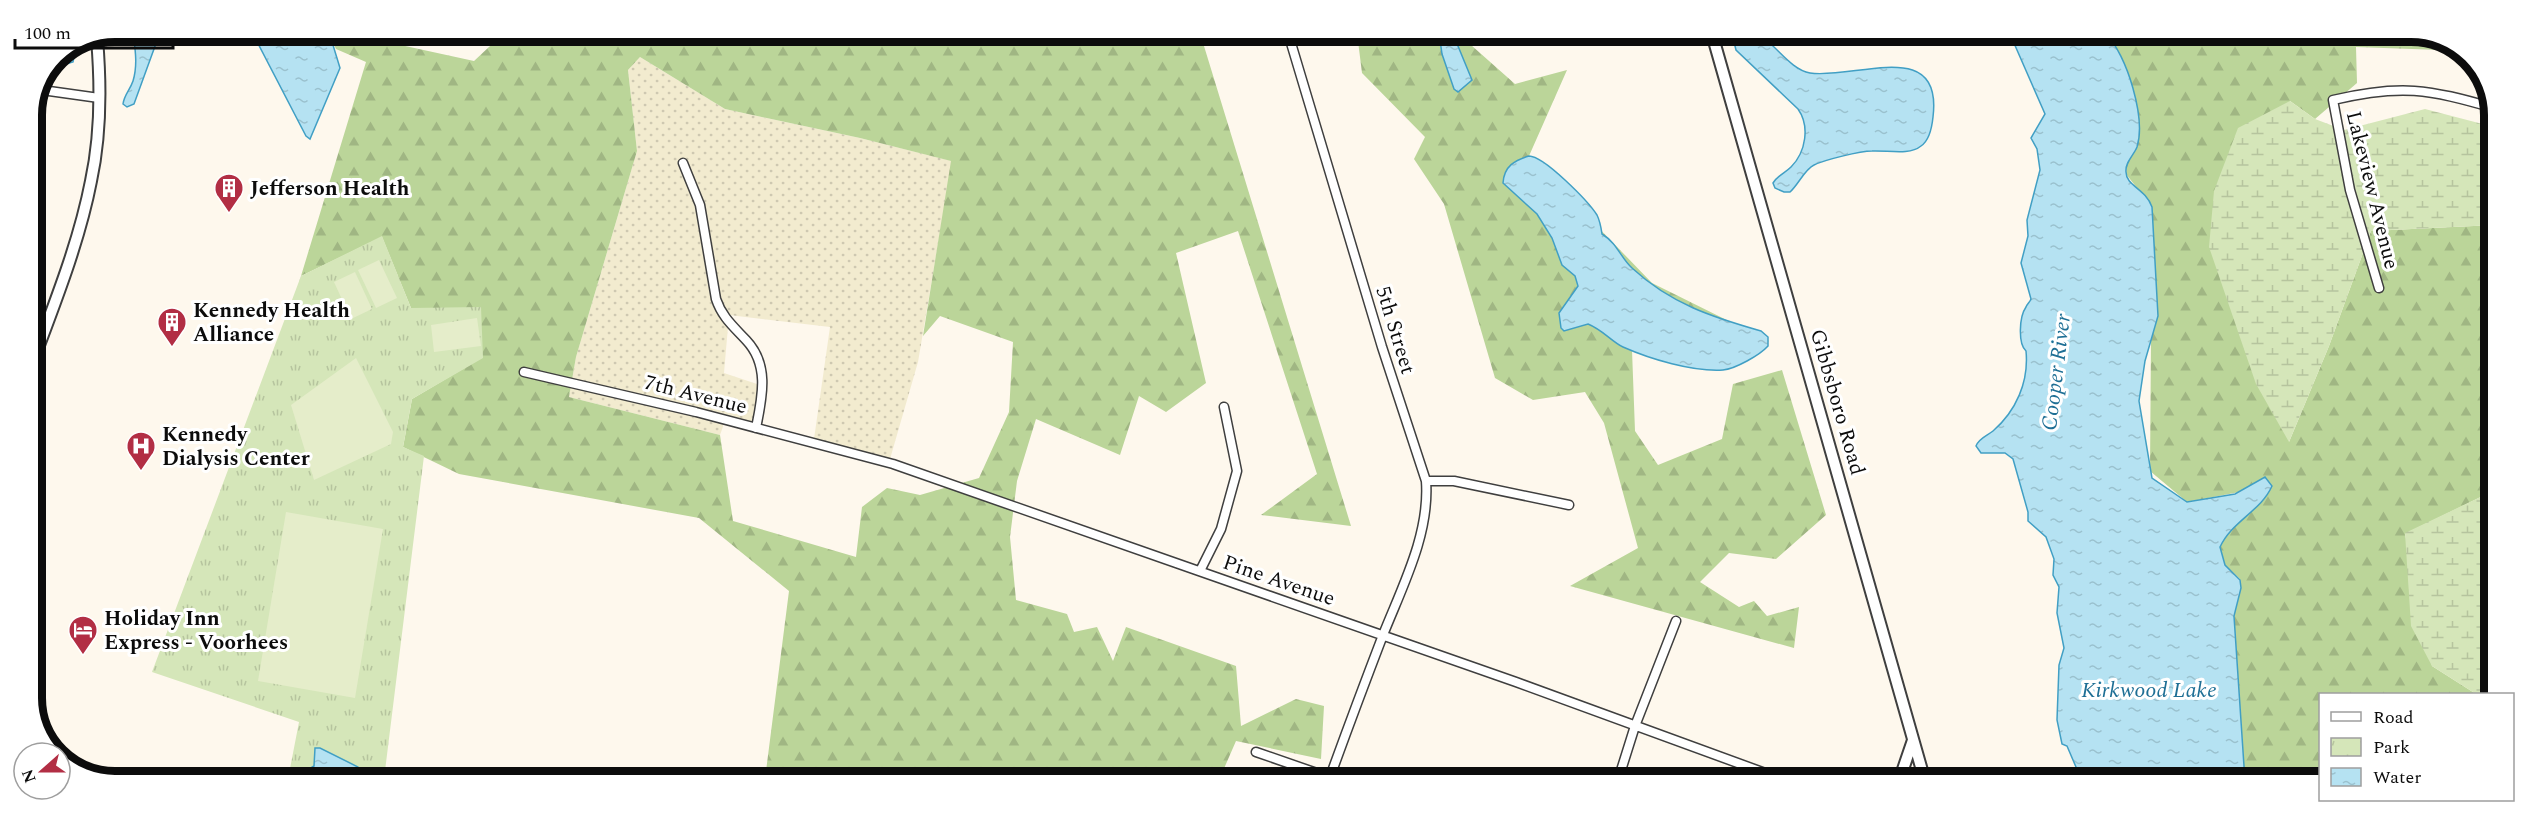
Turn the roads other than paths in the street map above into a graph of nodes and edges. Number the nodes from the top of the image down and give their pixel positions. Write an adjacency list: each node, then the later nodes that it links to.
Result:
1 (1291, 42): 13 (street, 5th Street)
2 (1715, 42): 19 (street, Gibbsboro Road)
3 (97, 44): 5 (street)
4 (47, 91): 5 (street)
5 (99, 98): 9 (street)
6 (2483, 105): 8 (street, Lakeview Avenue)
7 (683, 163): 12 (street, 7th Avenue)
8 (2379, 288)
9 (42, 335)
10 (524, 372): 12 (street, 7th Avenue)
11 (1224, 407): 15 (street)
12 (756, 428): 15 (street, Pine Avenue)
13 (1426, 481): 14 (street); 17 (street, 5th Street)
14 (1569, 505)
15 (1200, 571): 17 (street, Pine Avenue)
16 (1676, 621): 18 (street)
17 (1383, 636): 18 (street, Pine Avenue); 22 (street, 5th Street)
18 (1635, 726): 23 (street); 24 (street, Pine Avenue)
19 (1913, 740): 25 (street); 26 (street, Gibbsboro Road)
20 (1257, 752): 21 (street)
21 (1311, 771)
22 (1337, 771)
23 (1621, 771)
24 (1759, 771)
25 (1902, 771)
26 (1922, 771)

